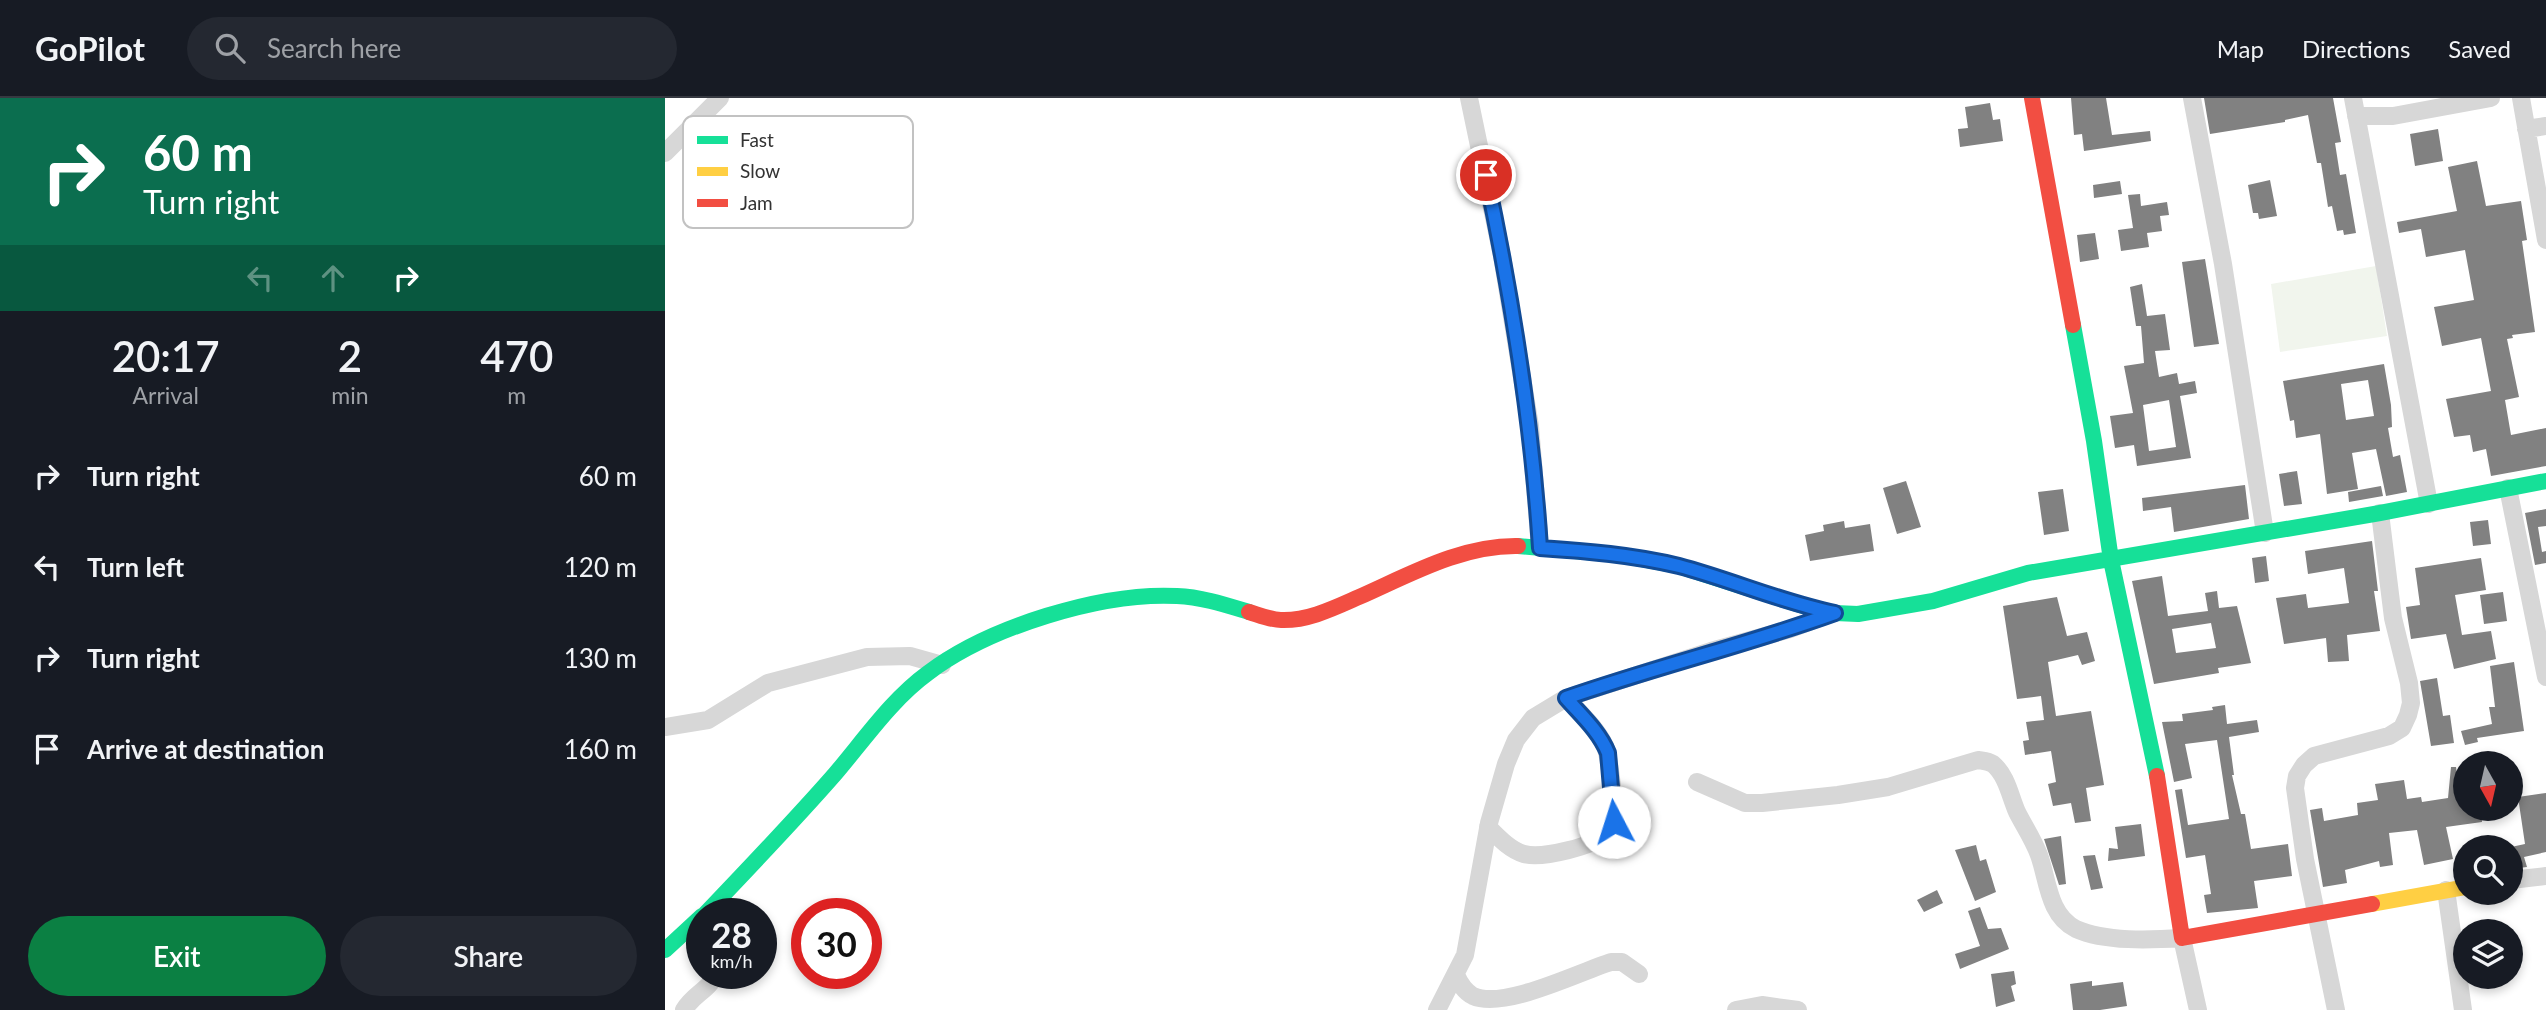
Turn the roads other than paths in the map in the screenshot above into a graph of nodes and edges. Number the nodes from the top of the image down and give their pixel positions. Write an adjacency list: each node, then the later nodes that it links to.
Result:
1 (720, 98): 8 (street)
2 (1469, 98): 19 (street)
3 (2032, 98): 20 (street)
4 (2192, 98): 18 (street)
5 (2491, 98): 7 (street)
6 (2521, 98): 10 (street)
7 (2354, 107): 16 (street)
8 (702, 116)
9 (2546, 126): 10 (street)
10 (2526, 129): 13 (street)
11 (683, 135): 12 (street)
12 (665, 153)
13 (2546, 240)
14 (2546, 481): 15 (street)
15 (2508, 488): 16 (street); 23 (street)
16 (2429, 503): 17 (street)
17 (2380, 513): 18 (street); 33 (street)
18 (2265, 533): 20 (street)
19 (1540, 548): 21 (street); 22 (street)
20 (2111, 560): 21 (street); 35 (street)
21 (1835, 613): 24 (street)
22 (942, 665): 25 (street); 32 (street)
23 (2546, 677)
24 (1566, 698): 27 (street); 27 (street)
25 (665, 727)
26 (1697, 782): 35 (street)
27 (1489, 827): 38 (street)
28 (2546, 876): 29 (street)
29 (2523, 879)
30 (2453, 889): 31 (street)
31 (2446, 890): 33 (street); 46 (street)
32 (719, 898)
33 (2317, 913): 35 (street); 45 (street)
34 (686, 931): 36 (street)
35 (2182, 938): 44 (street)
36 (665, 950)
37 (1639, 974): 38 (street)
38 (1456, 975): 41 (street)
39 (706, 989): 40 (street)
40 (684, 1010)
41 (1437, 1010)
42 (1736, 1010): 43 (street)
43 (1798, 1010)
44 (2198, 1010)
45 (2336, 1010)
46 (2463, 1010)

